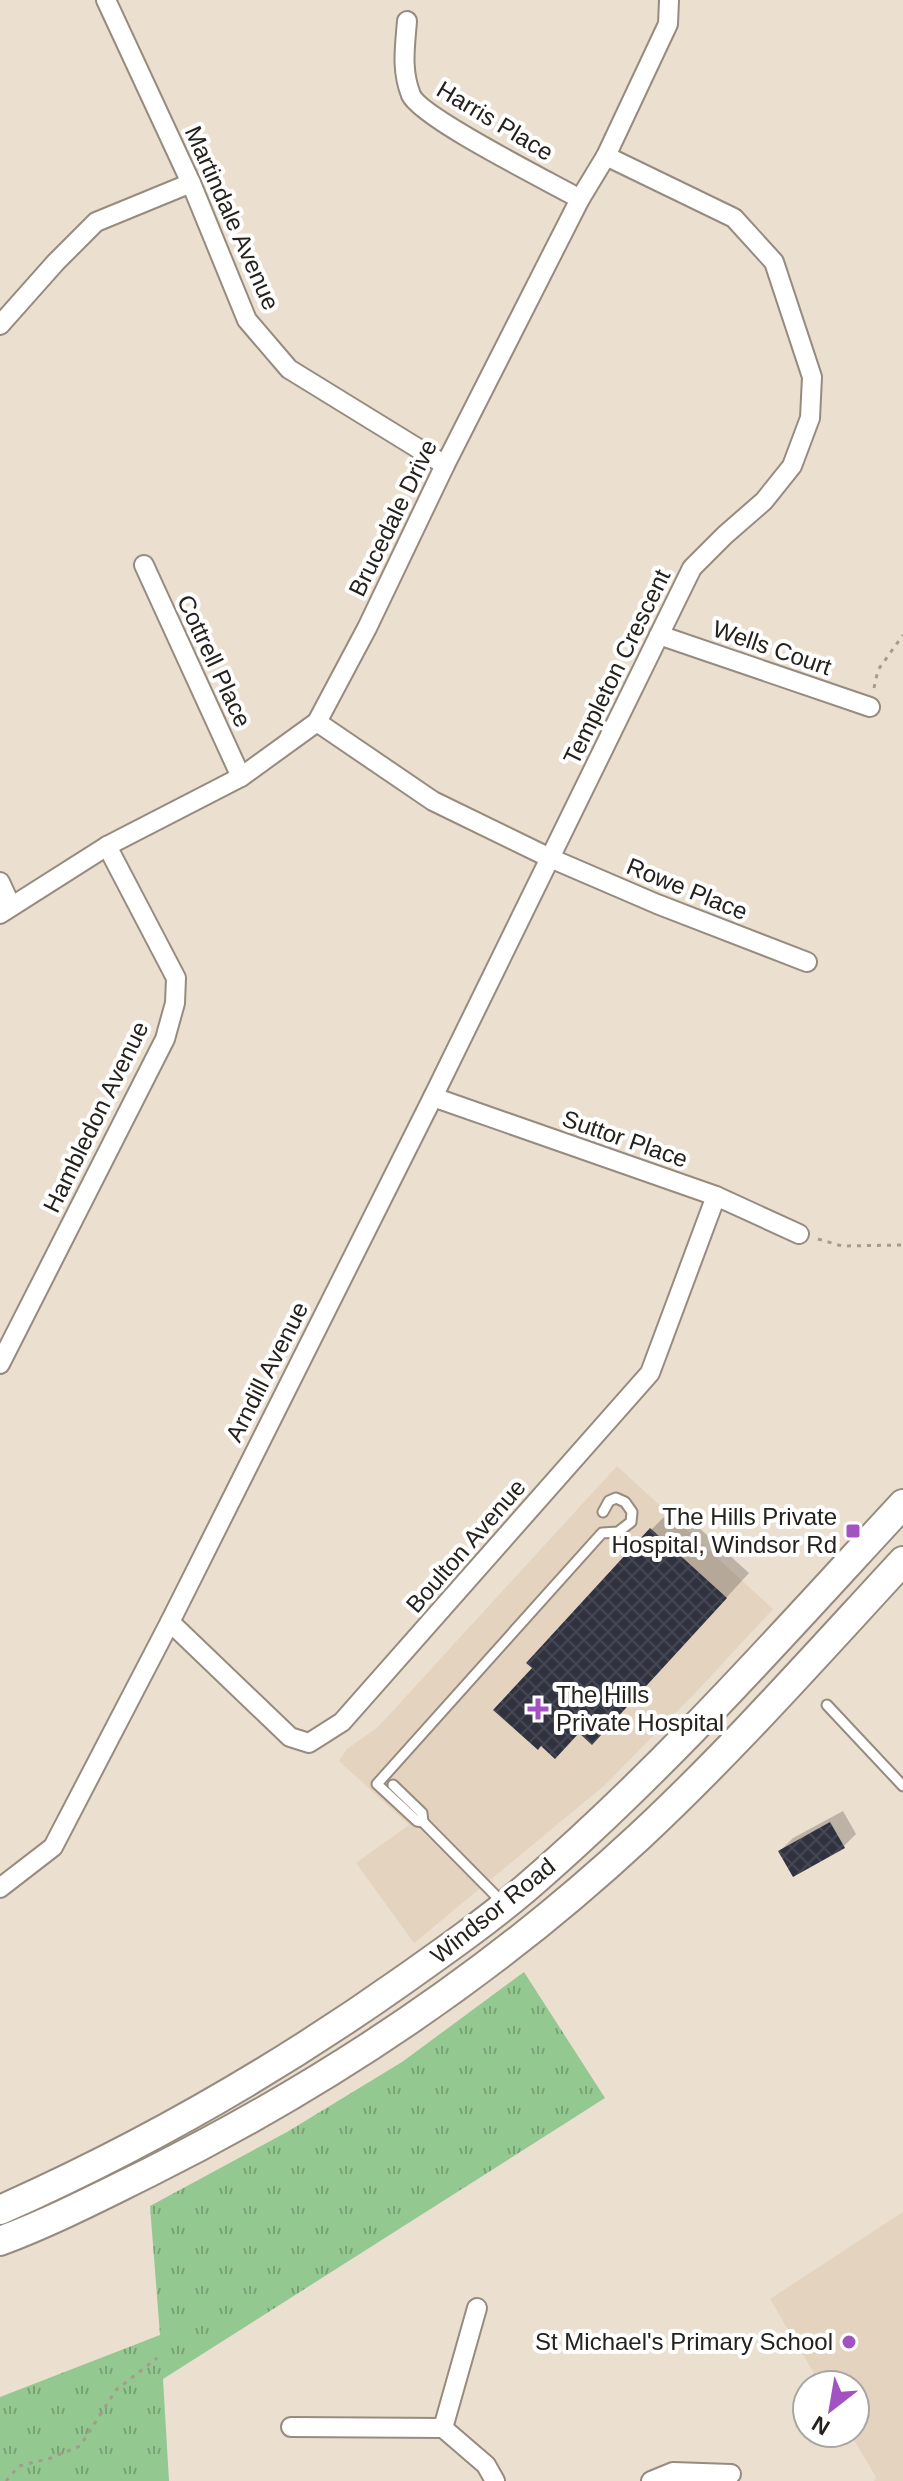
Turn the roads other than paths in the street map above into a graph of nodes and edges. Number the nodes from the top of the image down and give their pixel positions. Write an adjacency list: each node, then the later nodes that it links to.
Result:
1 (106, 0): 5 (street, Martindale Avenue)
2 (669, 0): 4 (street, Brucedale Drive)
3 (407, 21): 6 (street, Harris Place)
4 (606, 156): 6 (street, Brucedale Drive); 10 (street, Templeton Crescent)
5 (191, 183): 7 (street); 8 (street, Martindale Avenue)
6 (580, 199): 8 (street, Brucedale Drive)
7 (0, 325)
8 (445, 465): 12 (street, Brucedale Drive)
9 (144, 565): 13 (street, Cottrell Place)
10 (659, 635): 11 (street, Wells Court); 15 (street, Templeton Crescent)
11 (870, 707)
12 (317, 722): 13 (street, Brucedale Drive); 15 (street, Rowe Place)
13 (241, 777): 14 (street, Brucedale Drive)
14 (107, 846): 17 (street, Brucedale Drive); 22 (street, Hambledon Avenue)
15 (550, 858): 18 (street, Rowe Place); 19 (street, Arndill Avenue)
16 (0, 882): 17 (street)
17 (6, 910)
18 (807, 962)
19 (433, 1097): 20 (street, Suttor Place); 26 (street, Arndill Avenue)
20 (716, 1196): 21 (street, Suttor Place); 26 (street, Boulton Avenue)
21 (799, 1234)
22 (0, 1364)
23 (903, 1504): 33 (main road, Windsor Road)
24 (603, 1512): 30 (lane)
25 (903, 1561): 31 (main road, Windsor Road)
26 (170, 1622): 32 (street, Arndill Avenue)
27 (827, 1705): 29 (lane)
28 (393, 1785): 30 (lane)
29 (903, 1786)
30 (423, 1822): 33 (lane)
31 (597, 1873): 33 (main road); 34 (main road, Windsor Road)
32 (0, 1888)
33 (505, 1905): 34 (main road); 35 (main road, Windsor Road)
34 (396, 2029): 36 (main road, Windsor Road)
35 (0, 2210)
36 (0, 2241)
37 (477, 2308): 39 (street)
38 (291, 2427): 39 (street)
39 (443, 2428): 41 (street)
40 (731, 2474): 42 (street)
41 (495, 2481)
42 (651, 2481)

